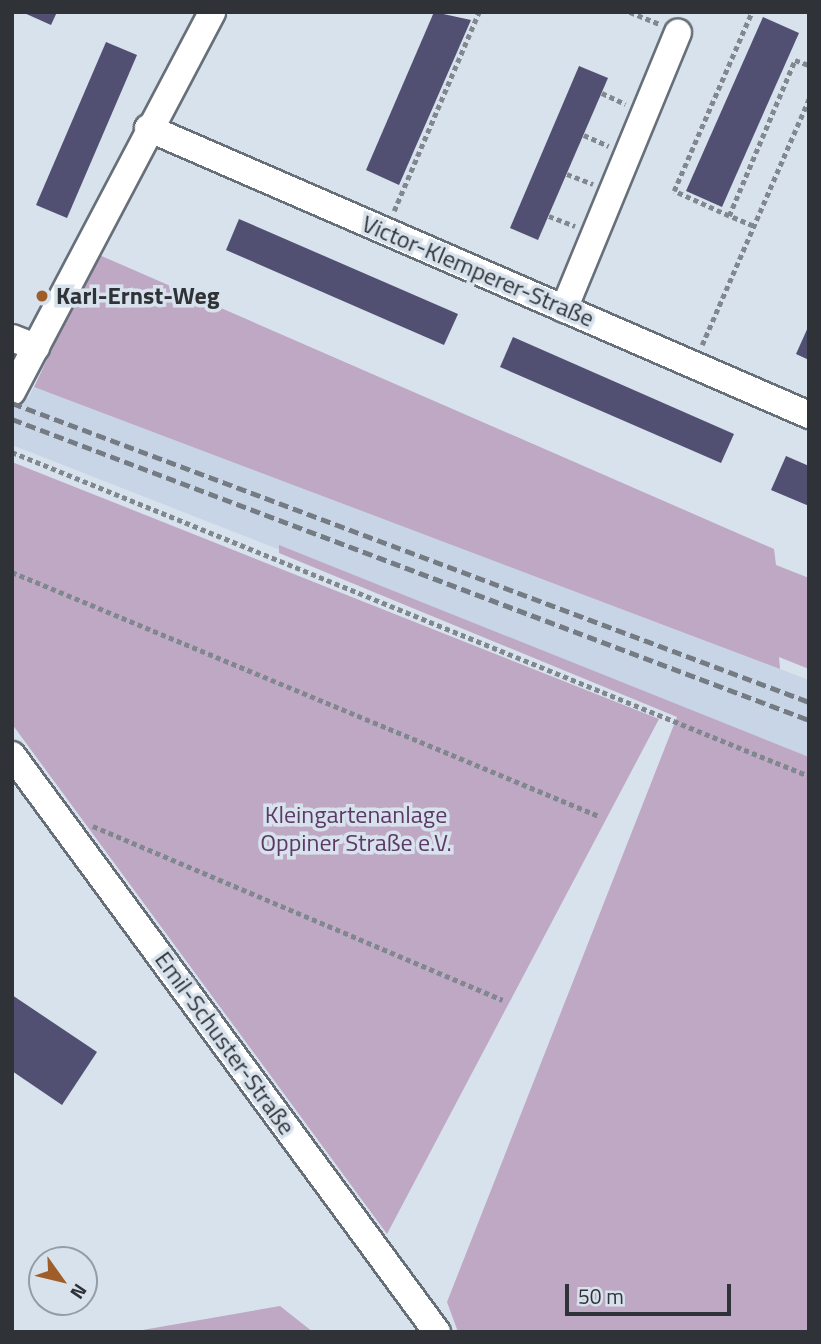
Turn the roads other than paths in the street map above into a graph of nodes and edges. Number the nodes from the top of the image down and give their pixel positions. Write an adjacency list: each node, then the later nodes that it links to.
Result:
1 (212, 12): 3 (street)
2 (678, 33): 4 (street)
3 (148, 128): 4 (street, Victor-Klemperer-Straße); 5 (street)
4 (564, 309): 7 (street, Victor-Klemperer-Straße)
5 (24, 342): 6 (street)
6 (12, 392)
7 (809, 415)
8 (12, 755): 9 (street, Emil-Schuster-Straße)
9 (437, 1332)

